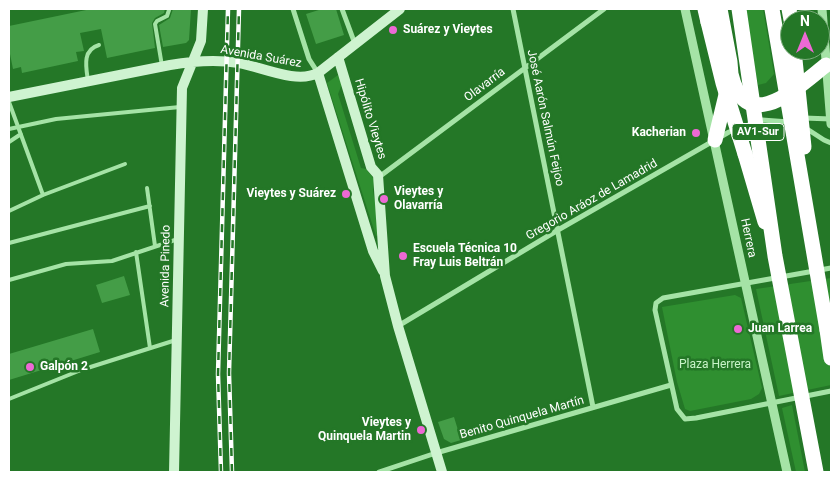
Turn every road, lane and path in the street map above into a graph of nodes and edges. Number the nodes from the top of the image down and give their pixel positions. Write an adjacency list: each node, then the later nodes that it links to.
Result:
1 (203, 9): 18 (main road, Avenida Pinedo)
2 (293, 9): 22 (street)
3 (342, 9): 14 (street)
4 (400, 9): 14 (main road, Avenida Suárez)
5 (513, 9): 21 (street, José Aarón Salmún Feijoo)
6 (604, 9): 21 (street, Olavarría)
7 (685, 9): 34 (street, Herrera)
8 (720, 9): 23 (highway)
9 (739, 9): 49 (highway, AV1-Sur, bridge)
10 (772, 9): 43 (highway, AV1-Sur, bridge)
11 (822, 9): 19 (street)
12 (169, 10): 20 (lane)
13 (707, 15): 49 (highway, bridge)
14 (355, 44): 16 (main road, Avenida Suárez)
15 (99, 45): 24 (lane)
16 (338, 57): 22 (main road, Avenida Suárez); 38 (main road, Hipólito Vieytes)
17 (795, 60): 43 (highway, bridge)
18 (193, 62): 20 (main road, Avenida Suárez); 22 (main road, Avenida Suárez); 27 (main road, Avenida Pinedo)
19 (826, 64): 23 (highway); 28 (street)
20 (162, 66): 24 (main road, Avenida Suárez)
21 (525, 68): 38 (street, Olavarría); 44 (street, José Aarón Salmún Feijoo)
22 (318, 73): 51 (main road, Hipólito Vieytes)
23 (730, 74): 34 (highway)
24 (88, 81): 25 (main road, Avenida Suárez)
25 (9, 97)
26 (9, 102): 31 (lane)
27 (181, 107): 31 (lane); 45 (main road, Avenida Pinedo)
28 (831, 119): 29 (street, Gregorio Aráoz de Lamadrid); 30 (street)
29 (774, 120): 34 (street, Gregorio Aráoz de Lamadrid); 36 (street, Gregorio Aráoz de Lamadrid)
30 (831, 124)
31 (18, 127): 32 (lane); 33 (lane)
32 (9, 129)
33 (21, 134): 35 (lane); 40 (lane)
34 (715, 140): 44 (street, Gregorio Aráoz de Lamadrid); 53 (street, Herrera)
35 (9, 142)
36 (831, 143)
37 (125, 164): 40 (lane)
38 (379, 177): 51 (main road, Hipólito Vieytes)
39 (147, 188): 41 (lane)
40 (44, 195): 42 (lane)
41 (150, 206): 46 (lane); 47 (lane)
42 (9, 211)
43 (807, 216): 55 (highway, AV1-Sur, bridge)
44 (558, 230): 54 (street, Gregorio Aráoz de Lamadrid); 64 (street, José Aarón Salmún Feijoo)
45 (179, 239): 47 (lane); 56 (main road, Avenida Pinedo)
46 (9, 243)
47 (155, 246): 48 (lane)
48 (136, 252): 52 (lane); 58 (lane)
49 (776, 256): 70 (highway, AV1-Sur, bridge)
50 (831, 268): 53 (street)
51 (385, 276): 54 (main road, Hipólito Vieytes)
52 (9, 280)
53 (746, 284): 60 (street); 63 (street, Herrera)
54 (398, 326): 65 (main road, Hipólito Vieytes)
55 (827, 330): 57 (highway); 59 (highway, AV1-Sur)
56 (176, 340): 58 (lane); 66 (main road, Avenida Pinedo)
57 (831, 347)
58 (150, 348): 62 (lane)
59 (831, 358)
60 (671, 385): 63 (street); 64 (street, Benito Quinquela Martín)
61 (831, 391): 63 (street)
62 (9, 400)
63 (772, 402): 69 (street, Herrera)
64 (593, 407): 65 (street, Benito Quinquela Martín)
65 (436, 453): 67 (street, Benito Quinquela Martín); 68 (main road, Hipólito Vieytes)
66 (174, 472)
67 (379, 472)
68 (442, 472)
69 (787, 472)
70 (816, 472)

